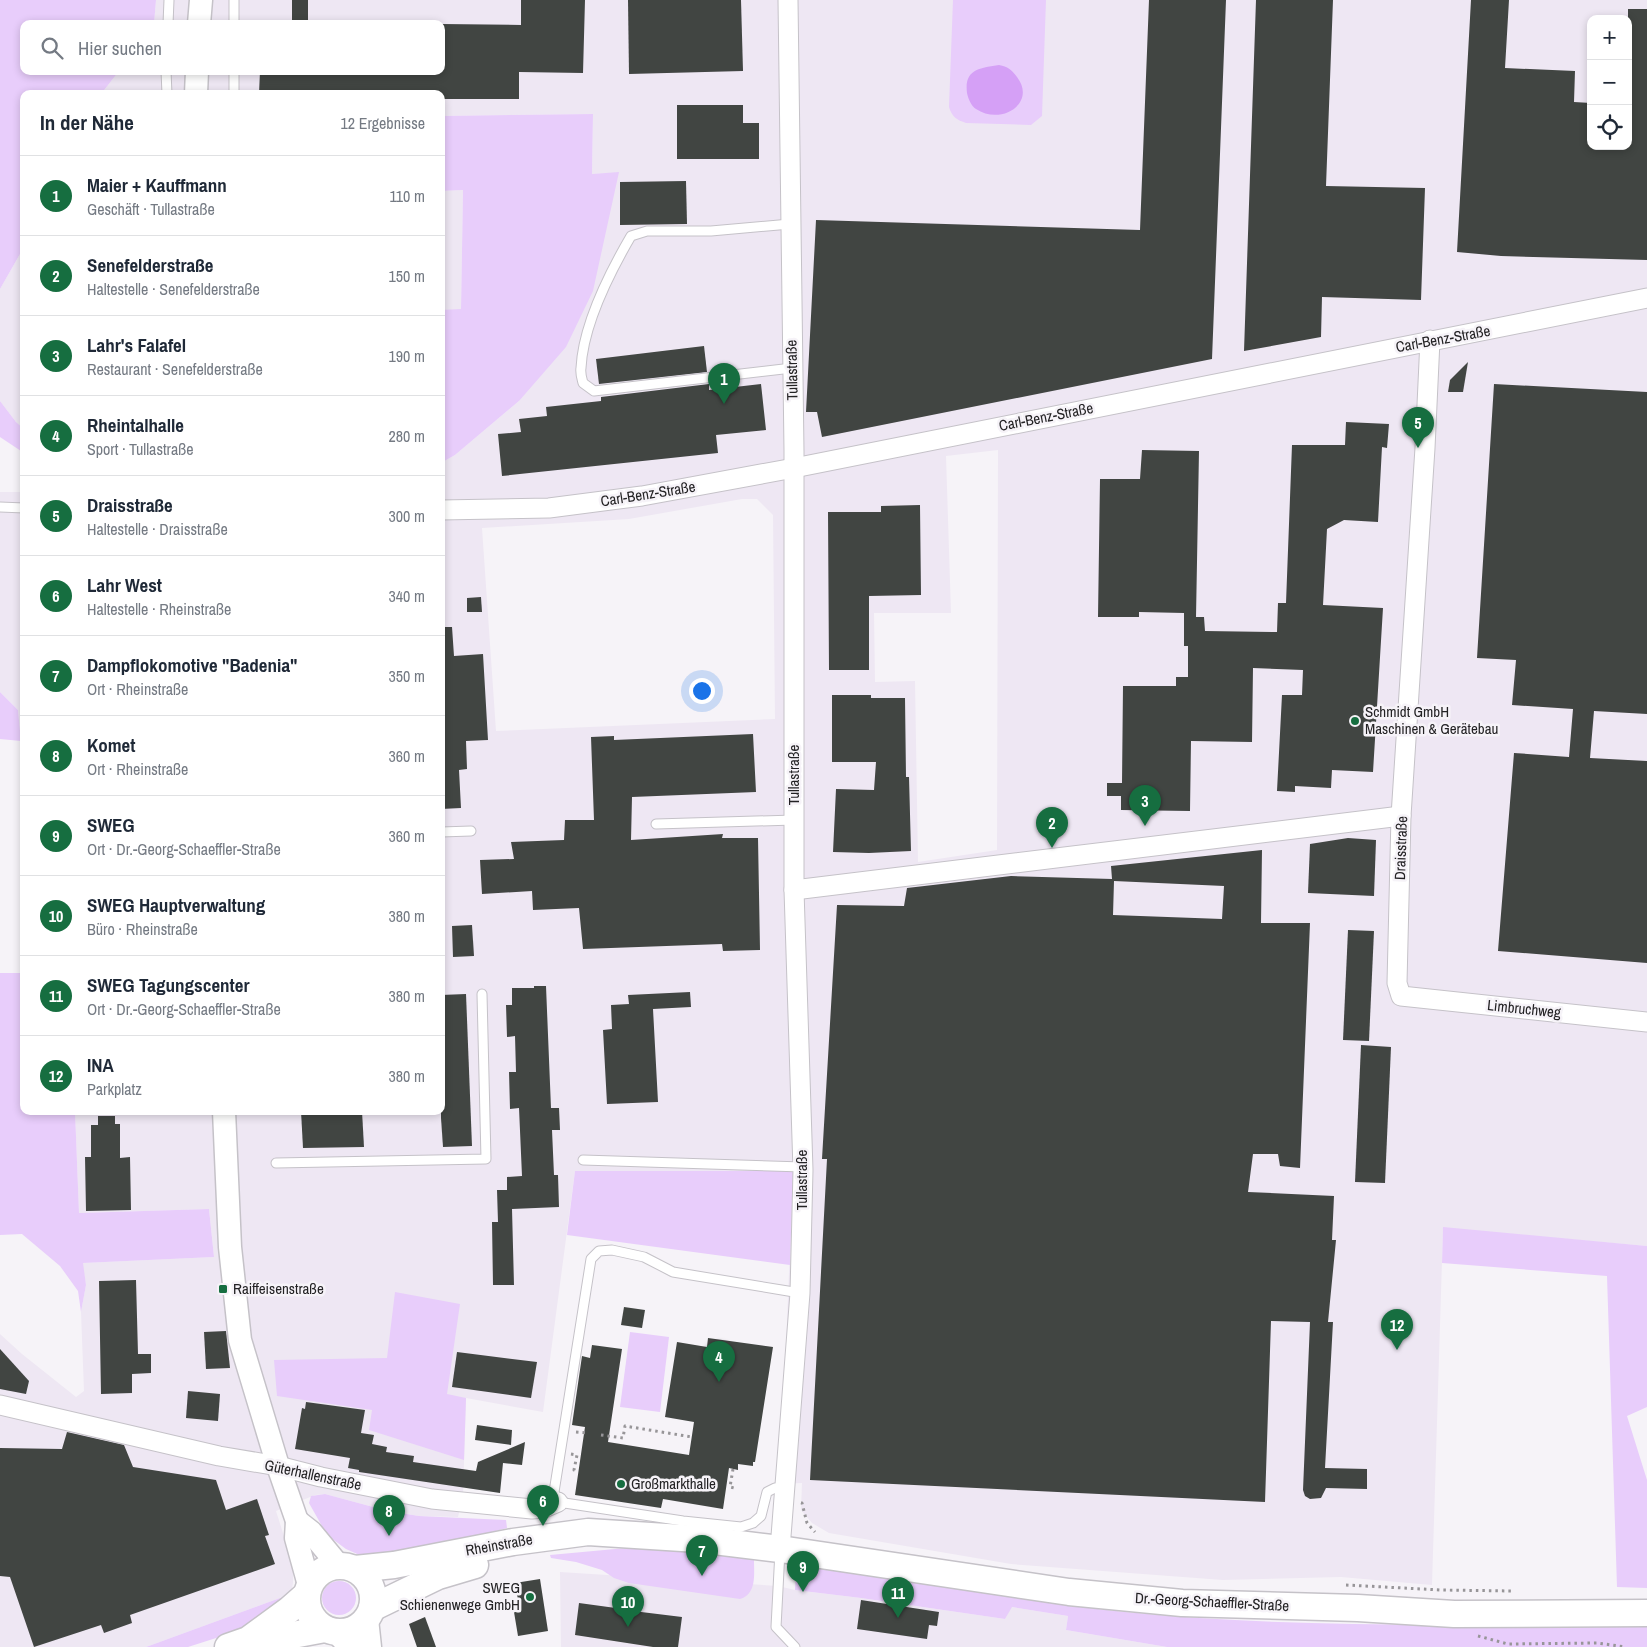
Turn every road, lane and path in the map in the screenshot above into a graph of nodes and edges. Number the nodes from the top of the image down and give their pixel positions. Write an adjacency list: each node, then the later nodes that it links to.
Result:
1 (169, 0): 5 (lane)
2 (200, 0): 6 (street)
3 (234, 0): 7 (lane)
4 (788, 0): 14 (street, Tullastraße)
5 (168, 20)
6 (200, 20)
7 (234, 20)
8 (166, 75): 11 (lane)
9 (197, 75): 12 (street)
10 (234, 75): 13 (lane)
11 (167, 90)
12 (196, 90)
13 (234, 90)
14 (790, 224): 17 (street, Tullastraße); 17 (lane)
15 (1647, 298): 16 (street, Carl-Benz-Straße)
16 (1430, 340): 18 (street, Carl-Benz-Straße); 22 (street, Draisstraße)
17 (792, 368): 18 (street, Tullastraße)
18 (794, 468): 21 (street, Carl-Benz-Straße); 23 (street, Tullastraße)
19 (0, 507): 20 (lane)
20 (20, 508)
21 (445, 510)
22 (1402, 816): 27 (street); 29 (street, Draisstraße)
23 (794, 820): 24 (lane); 27 (street, Tullastraße)
24 (656, 824)
25 (471, 831): 26 (lane)
26 (445, 832)
27 (794, 890): 34 (street, Tullastraße)
28 (482, 994): 33 (lane)
29 (1401, 996): 30 (street, Limbruchweg)
30 (1647, 1022)
31 (224, 1115): 40 (street)
32 (583, 1160): 34 (lane)
33 (276, 1163)
34 (803, 1166): 35 (street, Tullastraße)
35 (800, 1293): 43 (street, Tullastraße); 45 (lane)
36 (0, 1405): 40 (street, Güterhallenstraße)
37 (601, 1435): 38 (path)
38 (692, 1436)
39 (577, 1455): 42 (path)
40 (278, 1466): 45 (street, Güterhallenstraße); 46 (street)
41 (733, 1469): 44 (path)
42 (578, 1471)
43 (784, 1487): 45 (lane, Güterhallenstraße); 48 (street, Tullastraße)
44 (734, 1488)
45 (558, 1502)
46 (297, 1521): 49 (street); 51 (street)
47 (643, 1535): 48 (main road, Rheinstraße); 49 (main road, Rheinstraße); 53 (main road, Rheinstraße)
48 (780, 1549): 55 (main road, Dr.-Georg-Schaeffler-Straße); 59 (lane)
49 (347, 1568): 51 (main road); 53 (main road)
50 (1357, 1584): 52 (path)
51 (308, 1590): 56 (main road); 57 (main road)
52 (1441, 1590)
53 (369, 1613): 56 (main road); 58 (street)
54 (1647, 1613): 55 (main road, Dr.-Georg-Schaeffler-Straße)
55 (1454, 1614): 61 (path)
56 (337, 1636): 57 (main road)
57 (238, 1643)
58 (370, 1647)
59 (795, 1647): 60 (lane)
60 (800, 1647)
61 (1626, 1647)

